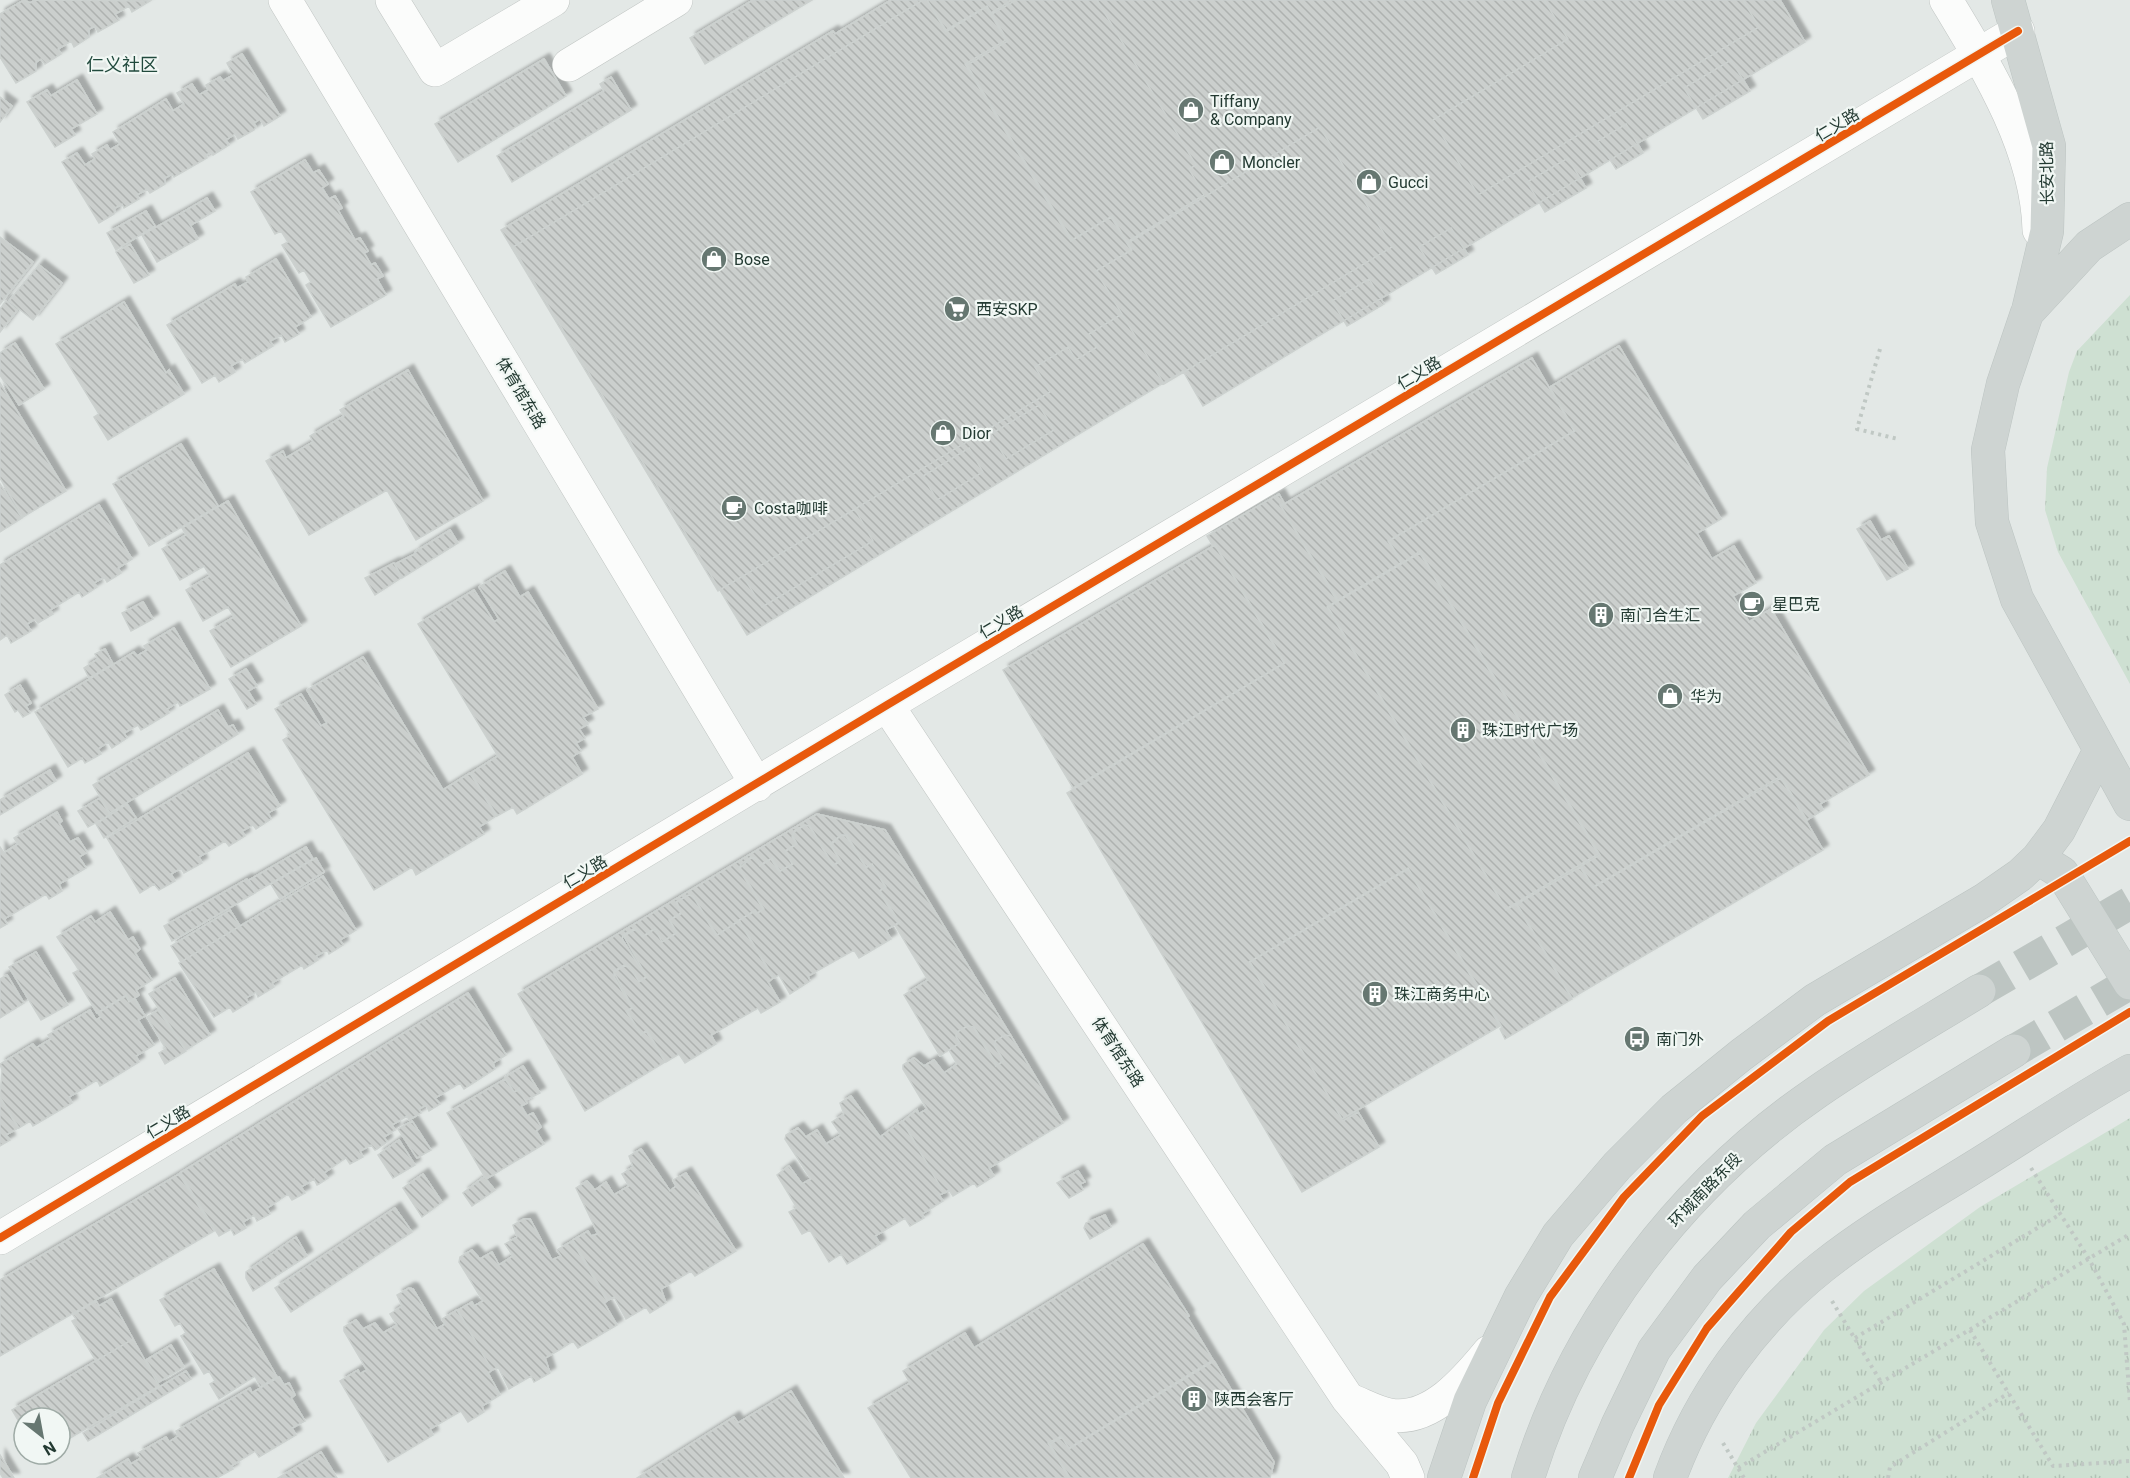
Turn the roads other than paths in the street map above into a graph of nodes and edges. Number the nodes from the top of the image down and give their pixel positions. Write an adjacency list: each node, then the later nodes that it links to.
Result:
1 (285, 0): 15 (street, 体育馆东路)
2 (392, 0): 3 (street)
3 (553, 0)
4 (676, 0): 9 (street)
5 (1946, 0): 8 (street)
6 (2008, 0): 7 (main road, 长安北路)
7 (2018, 31): 8 (street, 仁义路); 11 (main road, 长安北路)
8 (1980, 55): 11 (street); 13 (street, 仁义路)
9 (569, 65)
10 (2130, 219): 12 (main road)
11 (2039, 264): 12 (main road, 长安北路)
12 (2027, 313): 14 (main road, 长安北路)
13 (887, 705): 15 (street, 仁义路); 24 (street, 体育馆东路)
14 (2100, 750): 16 (main road, 长安北路); 17 (main road)
15 (757, 785): 22 (street, 仁义路)
16 (2130, 804)
17 (2038, 858): 18 (main road); 23 (main road)
18 (2130, 983)
19 (1979, 990): 27 (main road, 环城南路东段)
20 (2014, 1051): 28 (main road)
21 (2130, 1071): 29 (main road)
22 (0, 1238)
23 (1494, 1347): 24 (street); 26 (main road)
24 (1348, 1399): 25 (street, 体育馆东路)
25 (1408, 1478)
26 (1444, 1478)
27 (1528, 1478)
28 (1595, 1478)
29 (1670, 1478)

